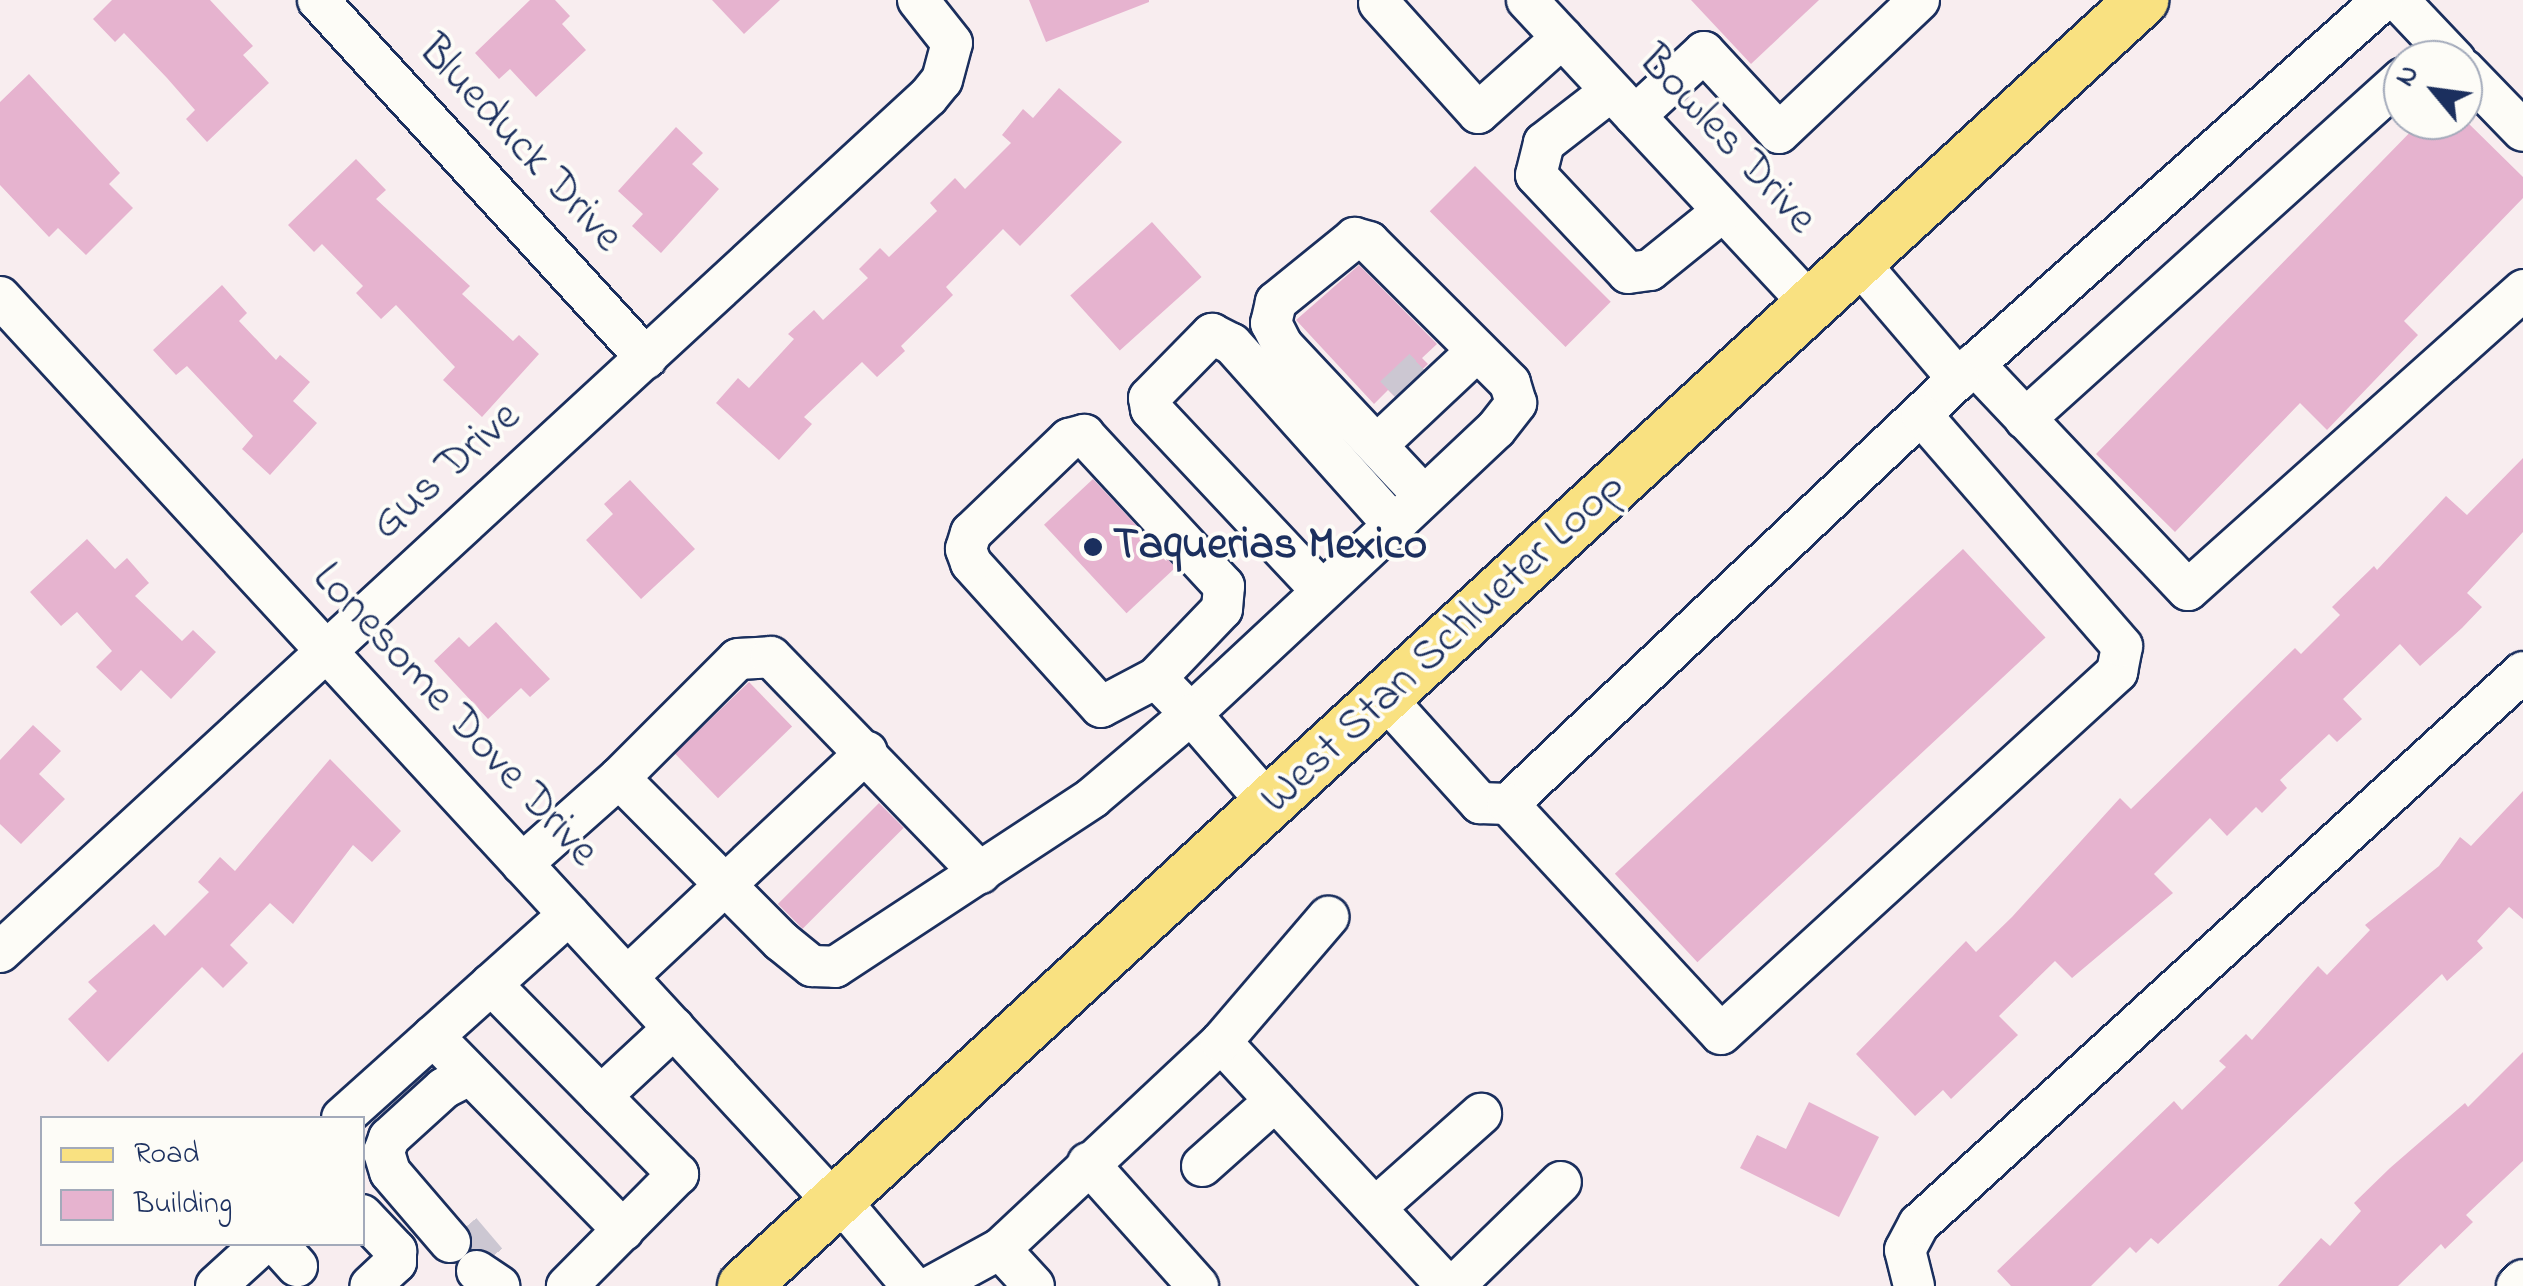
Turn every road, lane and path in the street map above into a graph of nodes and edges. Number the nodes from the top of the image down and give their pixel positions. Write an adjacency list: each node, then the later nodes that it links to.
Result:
1 (318, 0): 21 (street, Blueduck Drive)
2 (918, 0): 21 (street, Gus Drive)
3 (1527, 0): 9 (street, Bowles Drive)
4 (1919, 0): 13 (street)
5 (2142, 0): 16 (main road, West Stan Schlueter Loop)
6 (2383, 0): 23 (street)
7 (2398, 0): 10 (street)
8 (1378, 3): 9 (street)
9 (1562, 38): 13 (street, Bowles Drive)
10 (2430, 40)
11 (2483, 94): 14 (street)
12 (2383, 96): 25 (street)
13 (1623, 103): 15 (street, Bowles Drive); 15 (street)
14 (2523, 131)
15 (1723, 211): 19 (street, Bowles Drive)
16 (1859, 262): 19 (main road, West Stan Schlueter Loop); 23 (street)
17 (2523, 290): 25 (street)
18 (0, 297): 30 (street, Lonesome Dove Drive)
19 (1812, 306): 33 (main road, West Stan Schlueter Loop)
20 (1473, 355): 22 (street); 26 (street); 26 (street); 27 (street)
21 (646, 358): 30 (street, Gus Drive)
22 (1428, 364)
23 (1966, 371): 24 (street); 25 (street)
24 (1922, 416): 38 (street); 38 (street)
25 (2024, 418)
26 (1386, 425): 27 (street)
27 (1424, 496): 28 (street)
28 (1394, 525): 29 (street); 29 (street)
29 (1322, 592): 34 (street)
30 (326, 650): 39 (street, Lonesome Dove Drive); 44 (street, Gus Drive)
31 (2523, 672): 65 (street)
32 (1156, 678): 32 (street); 34 (street)
33 (1386, 698): 37 (main road, West Stan Schlueter Loop); 38 (street)
34 (1191, 714): 37 (street); 40 (street)
35 (867, 752): 36 (street); 40 (street); 41 (street)
36 (618, 778): 39 (street); 41 (street)
37 (1269, 804): 58 (main road, West Stan Schlueter Loop)
38 (1508, 804)
39 (522, 864): 42 (street, Lonesome Dove Drive)
40 (980, 873): 41 (street)
41 (724, 884): 45 (street)
42 (569, 914): 45 (street, Lonesome Dove Drive); 46 (street)
43 (1328, 918): 49 (street)
44 (2, 946)
45 (626, 977): 47 (street, Lonesome Dove Drive)
46 (491, 984): 48 (street); 51 (street)
47 (674, 1028): 51 (street); 58 (street, Lonesome Dove Drive)
48 (433, 1036): 50 (street); 54 (street)
49 (1221, 1042): 52 (street); 55 (street)
50 (464, 1080): 61 (street); 62 (street)
51 (601, 1096): 61 (street)
52 (1275, 1100): 56 (street); 59 (street)
53 (1481, 1114): 59 (street)
54 (344, 1116)
55 (1088, 1163): 64 (street); 74 (street)
56 (1202, 1166)
57 (1561, 1182): 75 (street)
58 (837, 1201): 70 (main road, West Stan Schlueter Loop); 71 (street, Lonesome Dove Drive)
59 (1375, 1208): 75 (street)
60 (365, 1218): 68 (street)
61 (623, 1230): 69 (street)
62 (456, 1237)
63 (260, 1246): 67 (street)
64 (1000, 1248): 72 (street); 73 (street)
65 (1909, 1268)
66 (2523, 1280): 76 (street)
67 (216, 1286)
68 (370, 1286)
69 (566, 1286)
70 (744, 1286)
71 (912, 1286)
72 (932, 1286)
73 (1034, 1286)
74 (1198, 1286)
75 (1450, 1286)
76 (2517, 1286)

